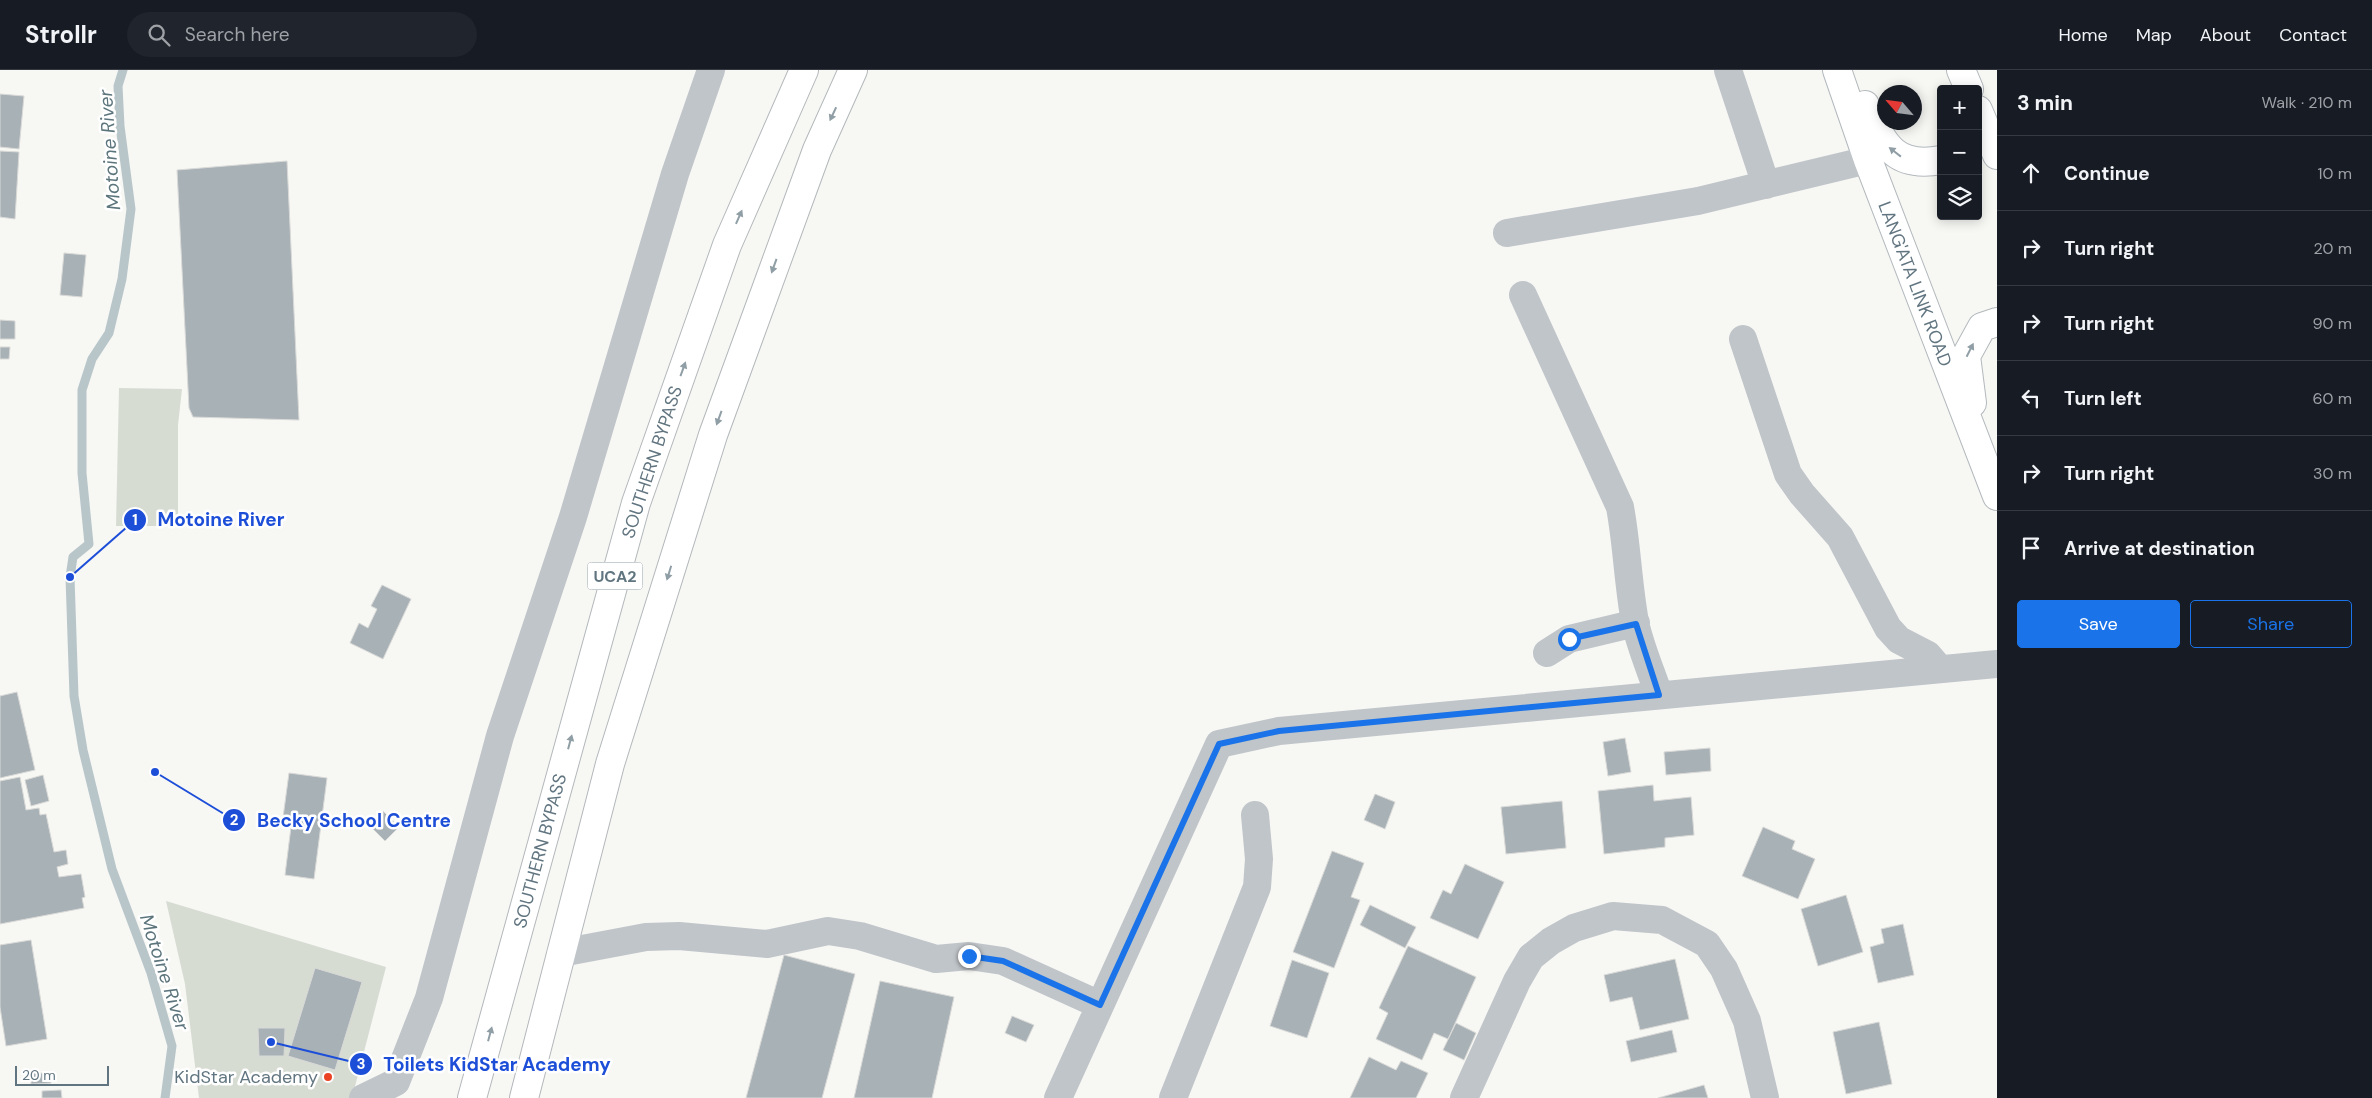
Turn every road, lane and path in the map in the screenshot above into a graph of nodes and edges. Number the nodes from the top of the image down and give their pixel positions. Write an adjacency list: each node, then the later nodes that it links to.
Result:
1 (712, 70): 30 (street)
2 (804, 70): 31 (main road, SOUTHERN BYPASS / UCA2, one-way to 2)
3 (853, 70): 28 (main road, UCA2, one-way to 28)
4 (1728, 70): 15 (street)
5 (1837, 70): 13 (main road, LANG'ATA LINK ROAD)
6 (1849, 70): 14 (main road, one-way to 6)
7 (1945, 70): 9 (main road)
8 (1961, 70): 10 (main road)
9 (1950, 85)
10 (1967, 85)
11 (1982, 119): 12 (main road)
12 (1997, 154)
13 (1868, 160): 15 (street); 20 (main road, LANG'ATA LINK ROAD)
14 (1937, 161)
15 (1766, 185): 16 (street)
16 (1507, 233)
17 (1523, 295): 22 (street)
18 (1997, 322): 20 (main road, one-way to 18)
19 (1743, 339): 25 (street)
20 (1978, 449): 21 (main road, LANG'ATA LINK ROAD)
21 (1997, 496)
22 (1636, 624): 23 (street); 26 (street)
23 (1547, 653)
24 (1997, 664): 25 (street)
25 (1940, 669): 26 (street)
26 (1659, 695): 29 (street)
27 (1255, 815): 34 (street)
28 (561, 953): 29 (street); 32 (main road, UCA2)
29 (1100, 1005): 33 (street)
30 (363, 1098)
31 (472, 1098)
32 (524, 1098)
33 (1058, 1098)
34 (1172, 1098)
35 (1464, 1098): 36 (street)
36 (1764, 1098)

